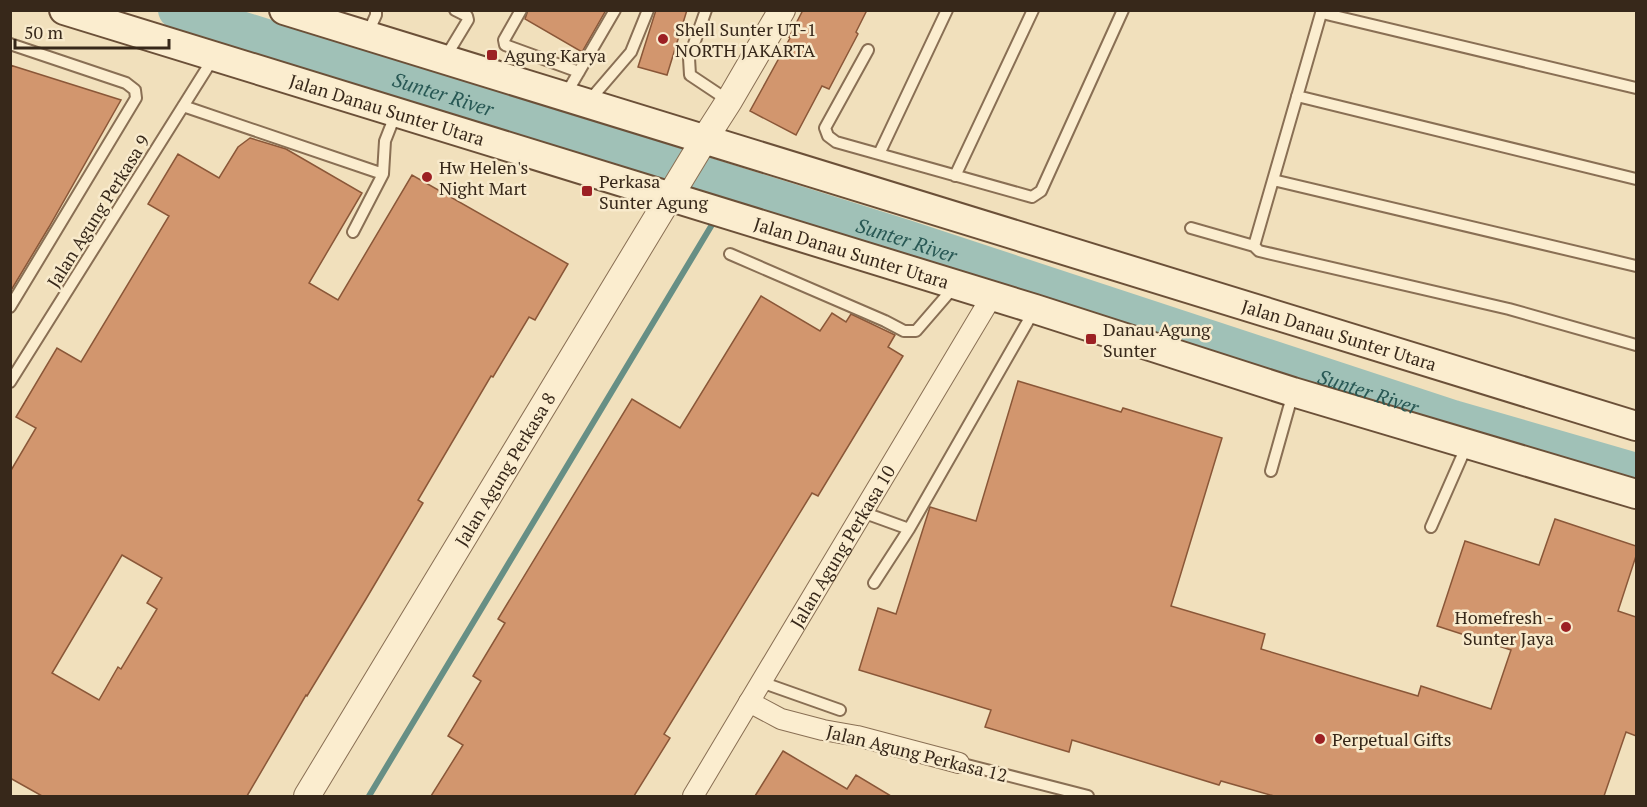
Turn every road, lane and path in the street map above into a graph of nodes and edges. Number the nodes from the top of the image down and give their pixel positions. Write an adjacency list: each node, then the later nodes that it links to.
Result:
1 (64, 10): 16 (main road, Jalan Danau Sunter Utara)
2 (284, 10): 13 (main road, Jalan Danau Sunter Utara)
3 (455, 10): 17 (lane)
4 (521, 10): 18 (lane)
5 (615, 10): 18 (lane)
6 (648, 10): 21 (lane)
7 (706, 10): 22 (lane)
8 (782, 10): 22 (street, Jalan Agung Perkasa 8)
9 (948, 10): 26 (lane)
10 (1033, 10): 28 (lane)
11 (1123, 10): 28 (lane)
12 (1322, 12): 19 (lane); 20 (lane)
13 (371, 23): 17 (main road, Jalan Danau Sunter Utara)
14 (10, 44): 39 (lane)
15 (868, 50): 26 (lane)
16 (214, 56): 23 (lane, Jalan Agung Perkasa 9); 24 (main road, Jalan Danau Sunter Utara)
17 (444, 60): 21 (main road, Jalan Danau Sunter Utara)
18 (579, 72): 21 (lane)
19 (1636, 88)
20 (1297, 96): 29 (lane); 30 (lane)
21 (576, 101): 25 (main road, Jalan Danau Sunter Utara)
22 (729, 101): 25 (street, Jalan Agung Perkasa 8)
23 (183, 106): 27 (lane); 42 (lane, Jalan Agung Perkasa 9)
24 (396, 112): 27 (lane); 31 (main road, Jalan Danau Sunter Utara)
25 (701, 145): 31 (street, Jalan Agung Perkasa 8); 44 (main road, Jalan Danau Sunter Utara)
26 (879, 154): 28 (lane)
27 (384, 174): 33 (lane)
28 (955, 176)
29 (1636, 179)
30 (1273, 180): 34 (lane); 36 (lane)
31 (677, 195): 37 (main road, Jalan Danau Sunter Utara); 56 (street, Jalan Agung Perkasa 8)
32 (1191, 228): 34 (lane)
33 (353, 232)
34 (1254, 246): 41 (lane)
35 (730, 254): 37 (lane)
36 (1636, 266)
37 (956, 285): 38 (main road, Jalan Danau Sunter Utara)
38 (992, 296): 40 (main road, Jalan Danau Sunter Utara); 48 (street, Jalan Agung Perkasa 10)
39 (10, 307)
40 (1035, 309): 43 (main road, Jalan Danau Sunter Utara); 50 (lane)
41 (1636, 345)
42 (10, 382)
43 (1293, 392): 45 (main road, Jalan Danau Sunter Utara); 46 (lane)
44 (1636, 426)
45 (1468, 442): 47 (main road, Jalan Danau Sunter Utara); 49 (lane)
46 (1270, 471)
47 (1636, 494)
48 (862, 512): 50 (lane); 52 (street, Jalan Agung Perkasa 10)
49 (1431, 527)
50 (909, 529): 51 (lane)
51 (874, 583)
52 (761, 682): 53 (street, Jalan Agung Perkasa 10); 54 (lane)
53 (749, 702): 55 (street, Jalan Agung Perkasa 12); 57 (street, Jalan Agung Perkasa 10)
54 (840, 710)
55 (959, 763): 58 (lane, Jalan Agung Perkasa 12)
56 (307, 796)
57 (693, 796)
58 (1088, 796)

